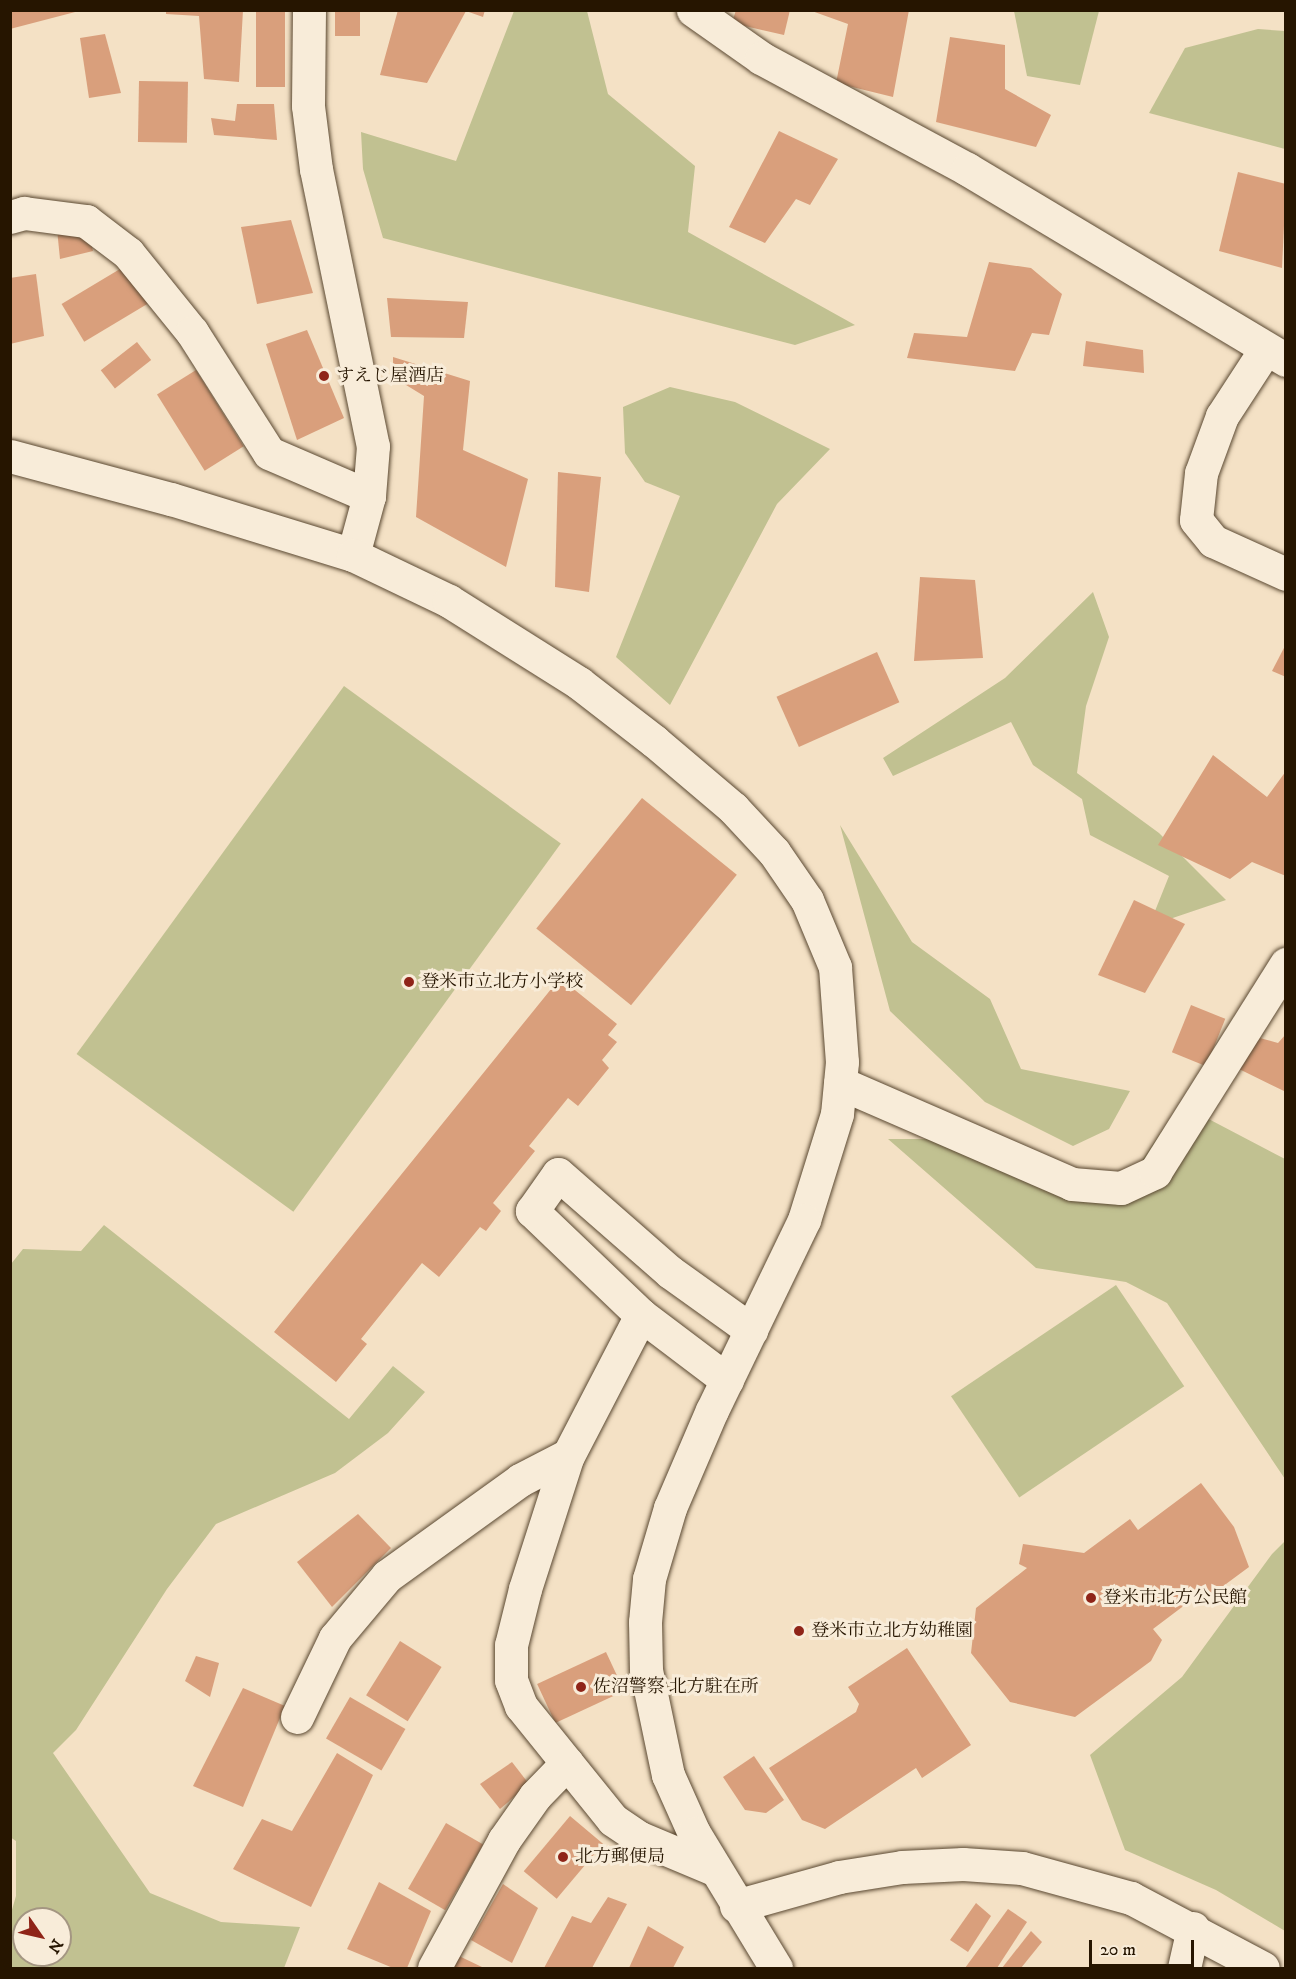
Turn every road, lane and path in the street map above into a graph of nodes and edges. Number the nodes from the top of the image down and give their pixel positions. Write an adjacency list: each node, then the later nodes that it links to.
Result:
1 (309, 10): 6 (street)
2 (693, 10): 4 (street)
3 (10, 218): 6 (street)
4 (1275, 355): 8 (street)
5 (10, 456): 7 (street)
6 (369, 496): 7 (street)
7 (353, 555): 10 (street)
8 (1286, 574)
9 (1286, 964): 10 (street)
10 (840, 1083): 12 (street)
11 (640, 1315): 12 (street); 13 (street); 14 (street)
12 (751, 1330): 13 (street)
13 (727, 1380): 17 (street)
14 (568, 1455): 15 (street); 16 (street)
15 (297, 1717)
16 (567, 1763): 17 (street); 20 (street)
17 (716, 1870): 18 (street)
18 (736, 1906): 19 (street); 21 (street)
19 (1193, 1928): 22 (street); 23 (street)
20 (434, 1968)
21 (776, 1968)
22 (1184, 1968)
23 (1263, 1968)

